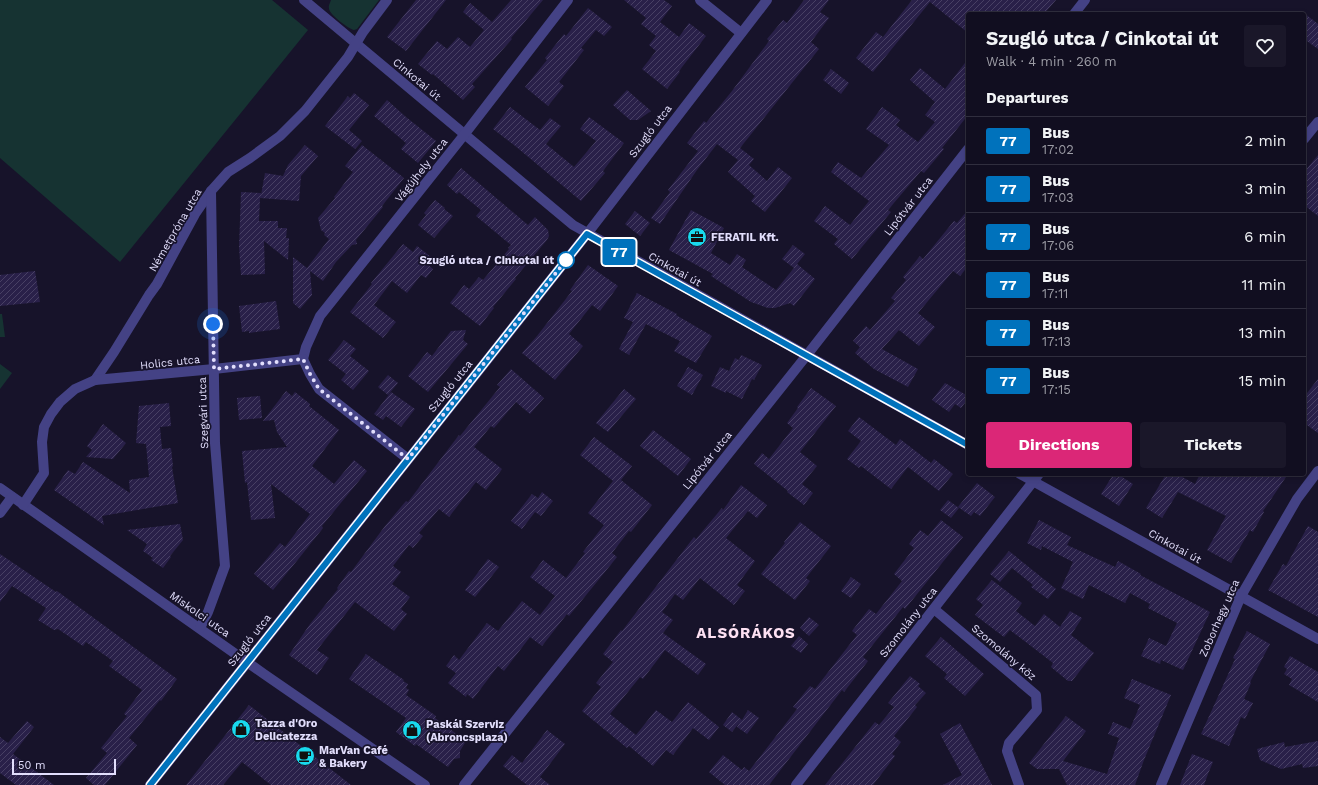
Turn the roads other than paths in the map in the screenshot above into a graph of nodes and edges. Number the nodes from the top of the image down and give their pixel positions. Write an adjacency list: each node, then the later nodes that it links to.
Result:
1 (304, 0): 9 (street, Cinkotai út)
2 (387, 0): 9 (street, Németpróna utca)
3 (568, 0): 11 (street, Vágújhely utca)
4 (700, 0): 8 (street)
5 (767, 0): 8 (street, Szugló utca)
6 (1085, 0): 7 (street)
7 (1076, 12)
8 (741, 33): 15 (street, Szugló utca)
9 (356, 44): 11 (street, Cinkotai út); 14 (street, Németpróna utca)
10 (1318, 122): 12 (street)
11 (464, 135): 15 (street, Cinkotai út); 17 (street, Vágújhely utca)
12 (1306, 137)
13 (966, 152): 16 (street, Lipótvár utca)
14 (211, 191): 18 (street, Szegvári utca); 19 (street, Németpróna utca)
15 (587, 234): 16 (street, Cinkotai út); 21 (street, Szugló utca)
16 (806, 355): 20 (street, Cinkotai út); 35 (street, Lipótvár utca)
17 (303, 359): 18 (street, Holics utca); 21 (street)
18 (214, 369): 19 (street, Holics utca); 30 (street, Szegvári utca)
19 (95, 380): 26 (street, Holics utca)
20 (966, 444)
21 (408, 459): 32 (street, Szugló utca)
22 (1318, 471): 28 (street, Zoborhegy utca)
23 (1036, 478): 28 (street, Cinkotai út); 29 (street, Szomolány utca)
24 (0, 488): 25 (street, Miskolci utca)
25 (12, 497): 26 (street, Miskolci utca); 27 (street)
26 (23, 505): 30 (street, Miskolci utca)
27 (0, 513)
28 (1241, 596): 31 (street, Cinkotai út); 38 (street, Zoborhegy utca)
29 (934, 608): 36 (street, Szomolány utca); 37 (street, Szomolány köz)
30 (200, 628): 32 (street, Miskolci utca)
31 (1318, 639)
32 (248, 662): 33 (street, Szugló utca); 34 (street, Miskolci utca)
33 (150, 785)
34 (425, 785)
35 (464, 785)
36 (796, 785)
37 (1019, 785)
38 (1161, 785)

